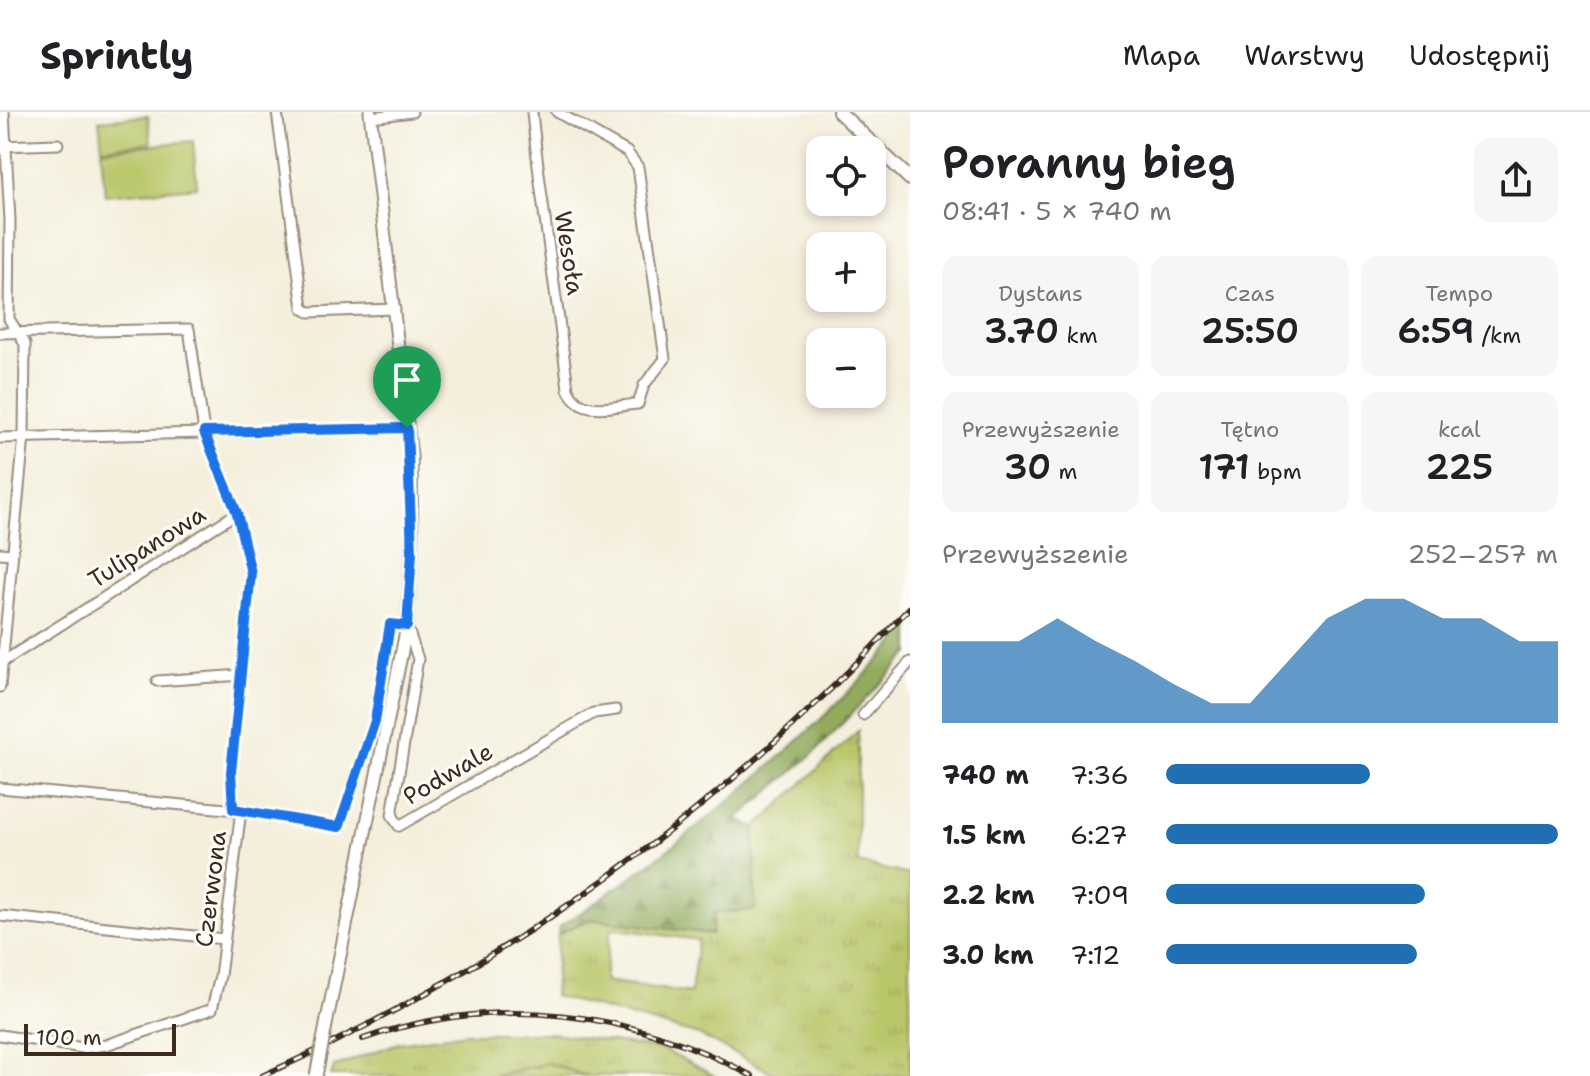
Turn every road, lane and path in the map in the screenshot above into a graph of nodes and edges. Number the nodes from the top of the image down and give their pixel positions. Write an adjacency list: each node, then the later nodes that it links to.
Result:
1 (4, 112): 9 (street)
2 (277, 112): 13 (street)
3 (412, 112): 7 (street)
4 (532, 112): 5 (street, Wesoła)
5 (557, 112)
6 (842, 113): 10 (main road)
7 (370, 114): 13 (street)
8 (58, 144): 9 (street)
9 (3, 146): 11 (street)
10 (910, 179)
11 (9, 283): 12 (street); 14 (street)
12 (0, 292)
13 (395, 309): 16 (street)
14 (19, 332): 15 (street); 17 (street, Tulipanowa); 18 (street)
15 (0, 333)
16 (407, 428): 17 (street); 23 (street)
17 (204, 432): 18 (street); 20 (street, Tulipanowa)
18 (24, 436): 19 (street); 22 (street)
19 (0, 438)
20 (237, 513): 24 (street, Tulipanowa); 26 (street)
21 (0, 553): 22 (street)
22 (12, 554): 24 (street)
23 (407, 626): 29 (street, Podwale); 32 (street, Czerwona); 36 (street, bridge)
24 (4, 661): 28 (street)
25 (910, 662): 30 (street)
26 (242, 675): 27 (street); 32 (street)
27 (157, 681)
28 (0, 687)
29 (616, 710)
30 (863, 715)
31 (0, 788): 32 (street)
32 (237, 810): 34 (street, Czerwona)
33 (0, 916): 34 (street)
34 (224, 939): 35 (street, Czerwona)
35 (0, 1035)
36 (316, 1076)

